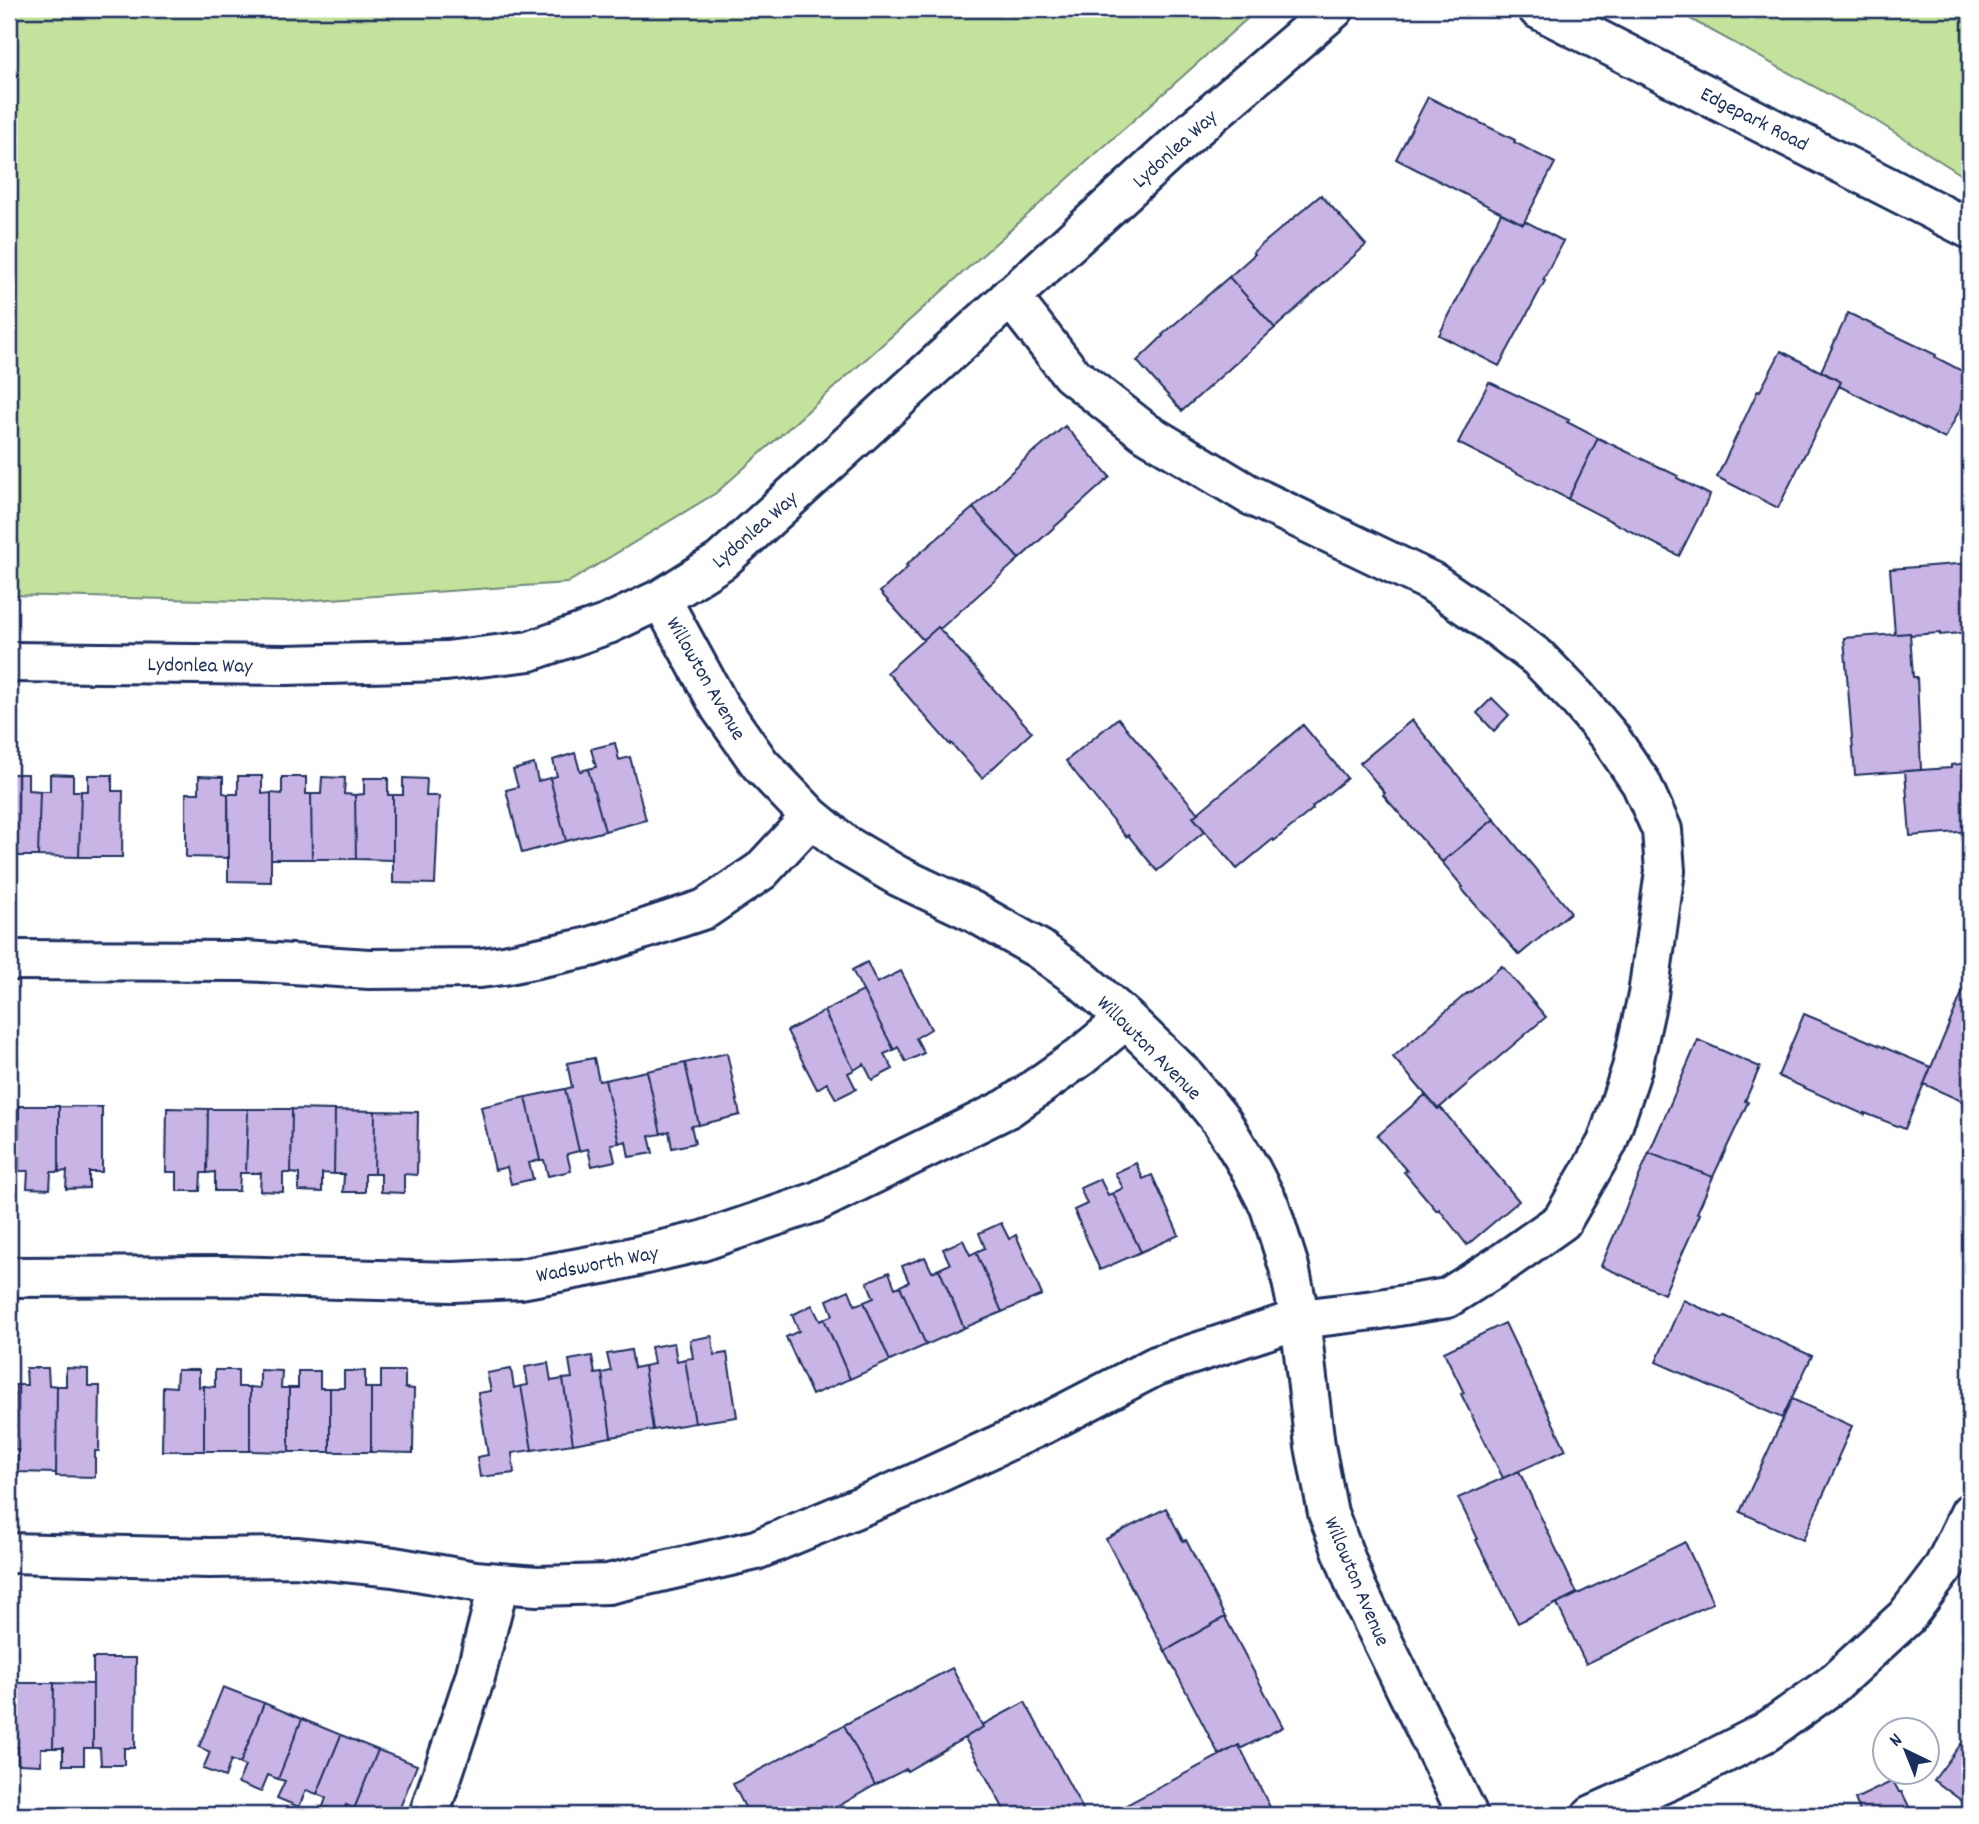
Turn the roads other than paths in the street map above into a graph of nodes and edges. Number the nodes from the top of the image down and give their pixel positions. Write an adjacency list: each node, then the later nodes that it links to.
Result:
1 (1334, 9): 4 (street, Lydonlea Way)
2 (1538, 9): 3 (street, Edgepark Road)
3 (1970, 229)
4 (1010, 296): 5 (street, Lydonlea Way); 11 (street)
5 (662, 599): 6 (street, Lydonlea Way); 7 (street, Willowton Avenue)
6 (9, 662)
7 (811, 817): 8 (street); 9 (street, Willowton Avenue)
8 (9, 960)
9 (1126, 1019): 10 (street, Wadsworth Way); 11 (street, Willowton Avenue)
10 (9, 1277)
11 (1300, 1319): 14 (street); 16 (street, Willowton Avenue)
12 (1970, 1513): 17 (street)
13 (9, 1553): 14 (street)
14 (499, 1583): 15 (street)
15 (429, 1815)
16 (1468, 1815)
17 (1592, 1815)

